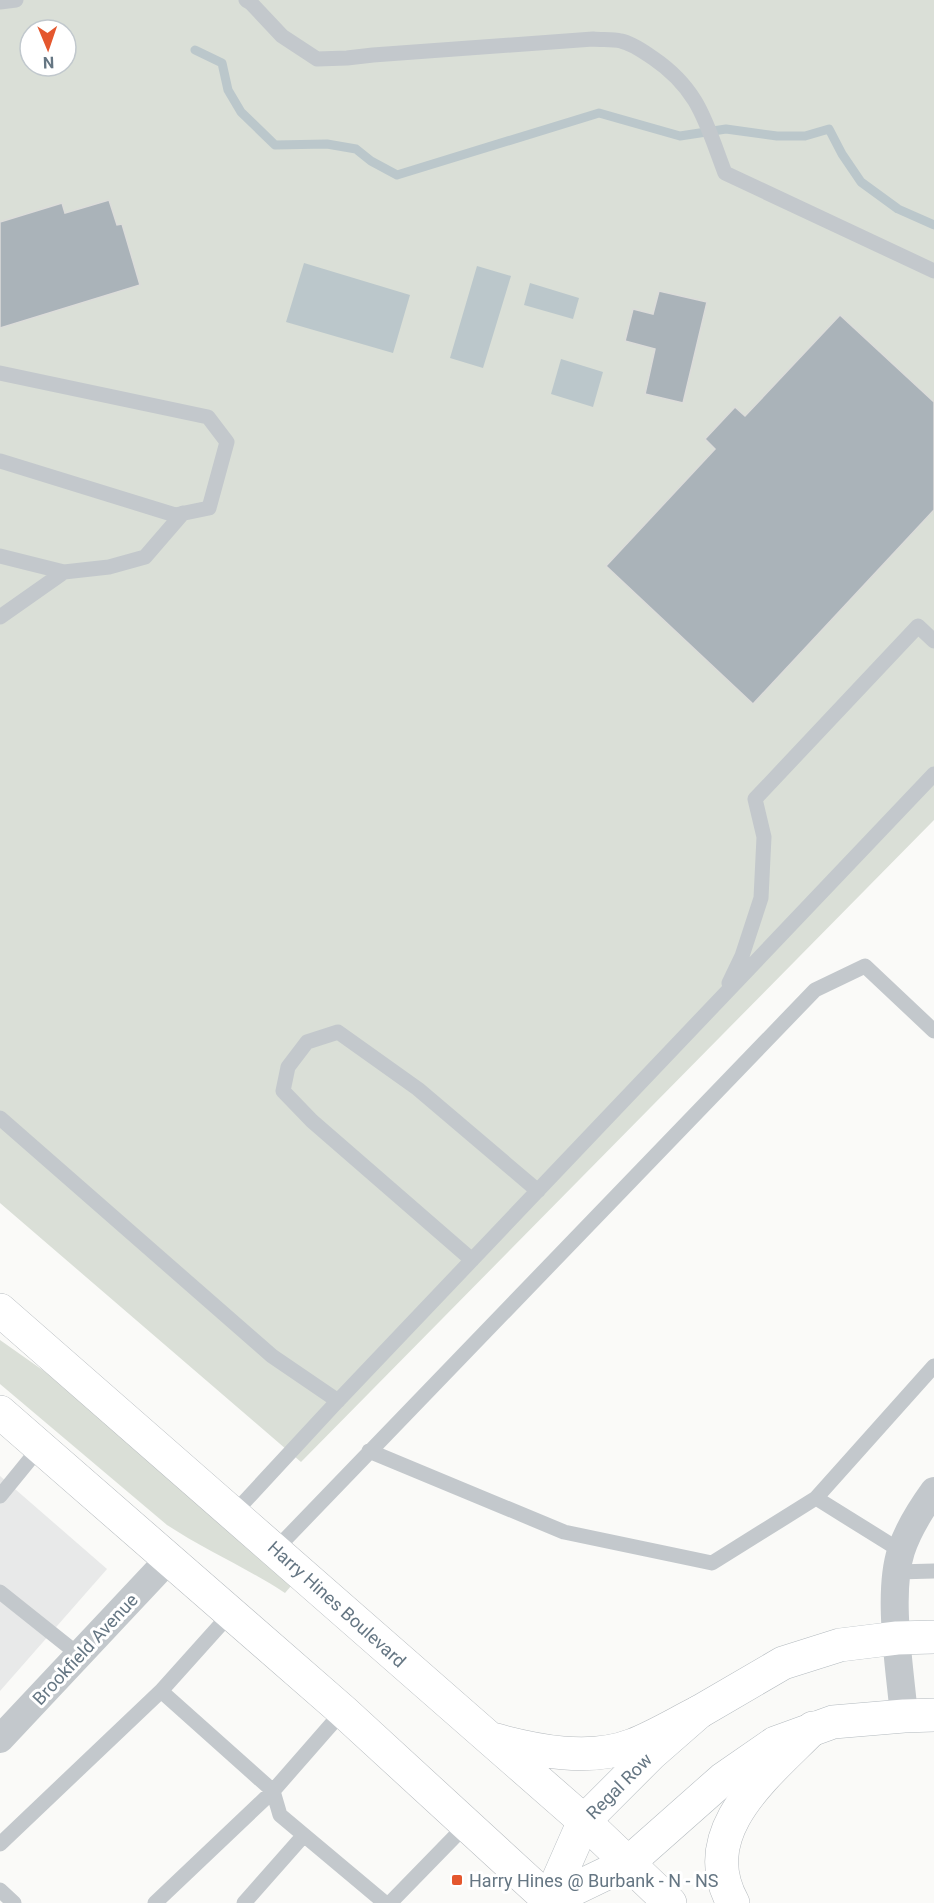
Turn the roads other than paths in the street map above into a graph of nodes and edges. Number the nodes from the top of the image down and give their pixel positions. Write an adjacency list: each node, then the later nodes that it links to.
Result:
1 (16, 0): 3 (lane)
2 (246, 0): 4 (lane)
3 (0, 2)
4 (934, 271)
5 (0, 373): 7 (lane)
6 (0, 461): 7 (lane)
7 (183, 513): 9 (lane)
8 (0, 556): 9 (lane)
9 (64, 572): 10 (lane)
10 (0, 617)
11 (934, 641): 13 (lane)
12 (934, 774): 13 (lane)
13 (722, 997): 16 (lane)
14 (934, 1030): 23 (lane)
15 (0, 1118): 20 (lane)
16 (538, 1191): 17 (lane); 17 (lane)
17 (472, 1260): 20 (lane)
18 (0, 1310): 27 (main road, Harry Hines Boulevard)
19 (934, 1366): 26 (lane)
20 (338, 1401): 27 (lane)
21 (0, 1412): 22 (main road)
22 (40, 1448): 25 (lane); 29 (main road)
23 (369, 1451): 26 (lane); 28 (lane)
24 (934, 1491): 30 (street)
25 (0, 1496)
26 (816, 1498): 30 (lane)
27 (234, 1513): 28 (main road, Harry Hines Boulevard)
28 (275, 1550): 42 (main road, Harry Hines Boulevard)
29 (169, 1559): 33 (main road); 36 (street, Brookfield Avenue)
30 (899, 1562): 31 (lane); 34 (street)
31 (934, 1570)
32 (0, 1592): 36 (lane)
33 (231, 1613): 37 (lane); 38 (main road)
34 (897, 1638): 35 (main road, Regal Row); 39 (main road, Regal Row); 40 (street)
35 (934, 1638)
36 (79, 1655): 43 (street, Brookfield Avenue)
37 (161, 1691): 44 (lane); 48 (lane)
38 (343, 1711): 44 (lane); 46 (main road)
39 (699, 1712): 42 (main road); 45 (main road, Regal Row)
40 (919, 1716): 41 (main road)
41 (813, 1728): 49 (main road); 57 (main road)
42 (486, 1737): 45 (main road, Harry Hines Boulevard)
43 (0, 1739)
44 (273, 1791): 47 (lane); 53 (lane)
45 (584, 1821): 49 (main road, Harry Hines Boulevard); 51 (main road, Regal Row)
46 (467, 1824): 51 (main road); 55 (lane)
47 (304, 1835): 54 (lane); 55 (lane)
48 (0, 1844)
49 (628, 1863): 51 (main road); 56 (main road, Harry Hines Boulevard)
50 (0, 1890): 52 (lane)
51 (550, 1902)
52 (14, 1903)
53 (155, 1903)
54 (244, 1903)
55 (387, 1903)
56 (670, 1903)
57 (733, 1903)

